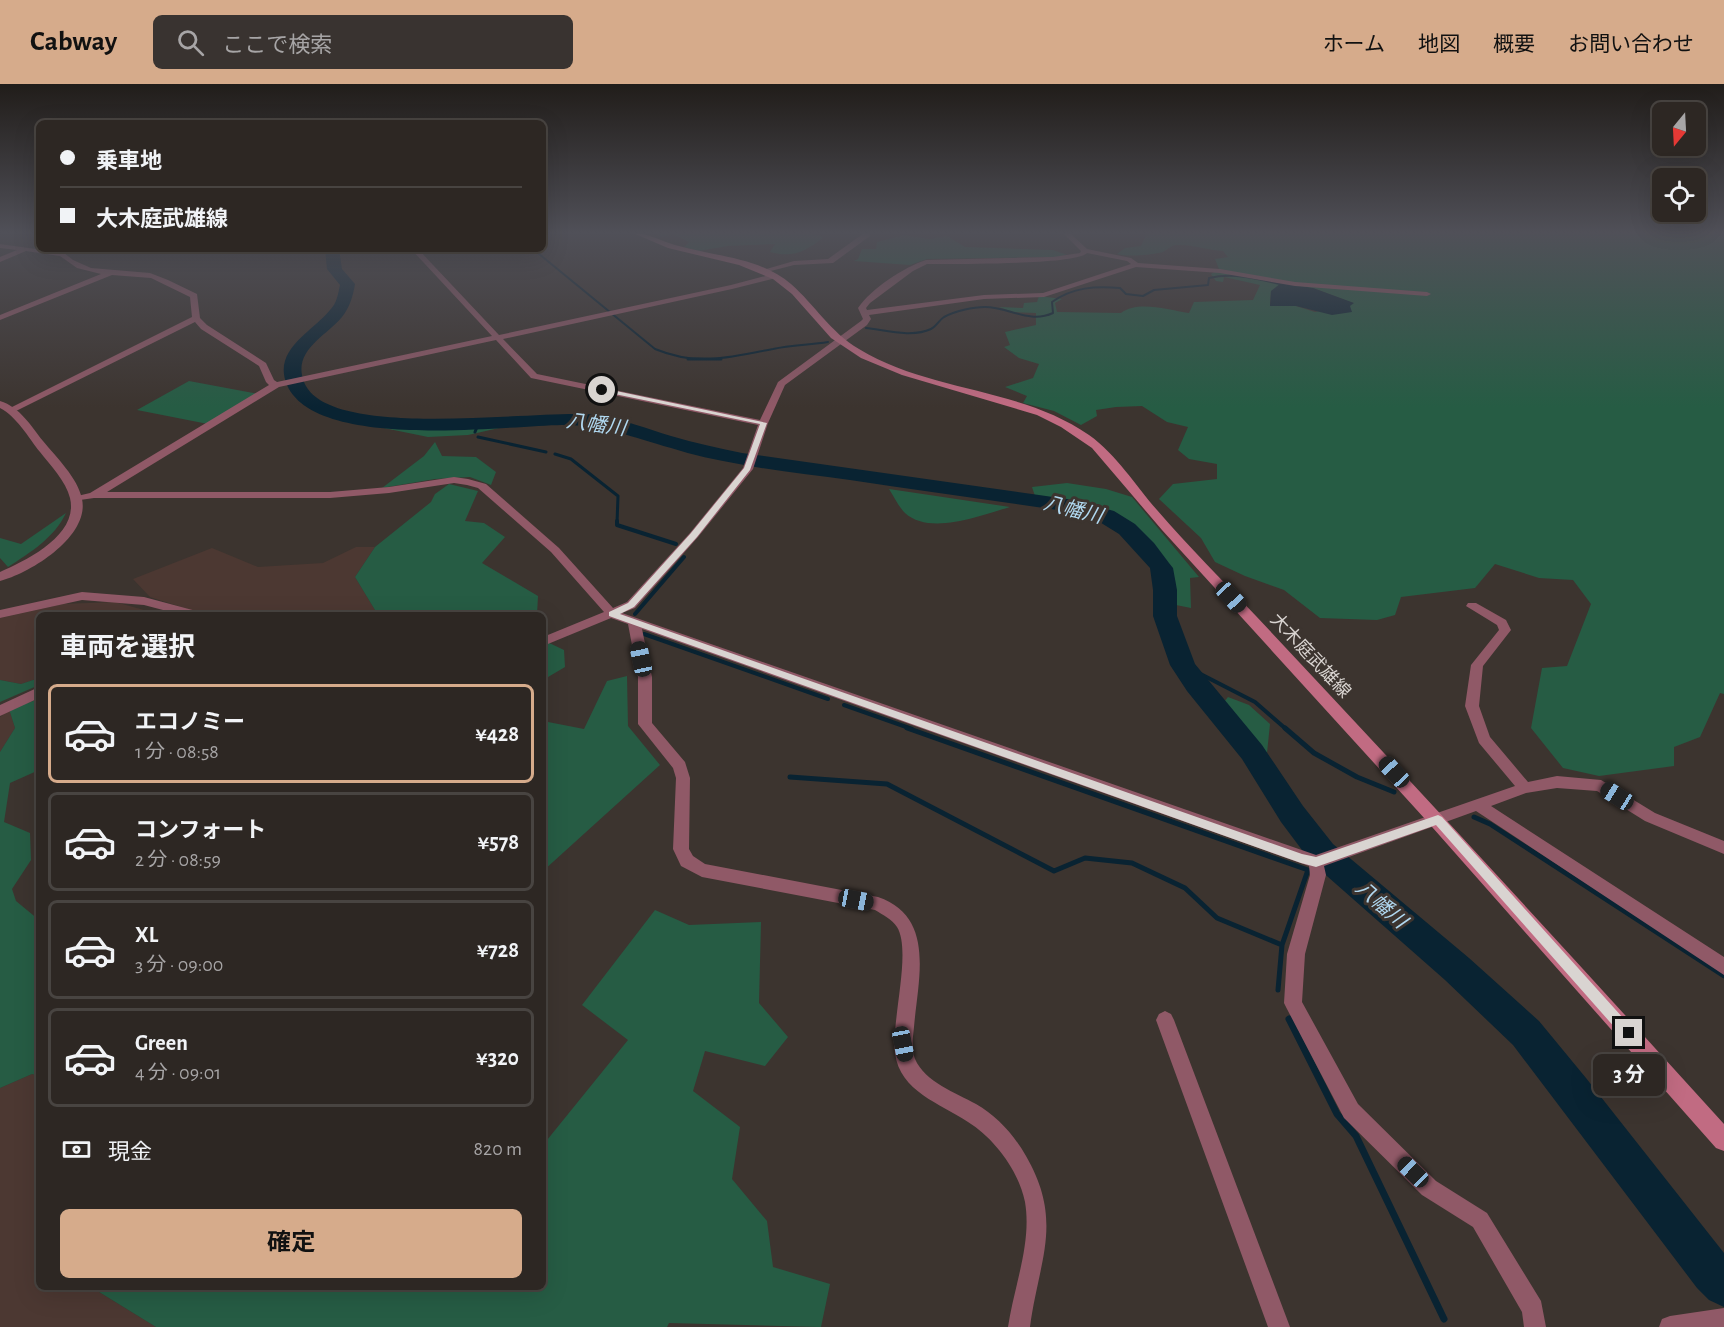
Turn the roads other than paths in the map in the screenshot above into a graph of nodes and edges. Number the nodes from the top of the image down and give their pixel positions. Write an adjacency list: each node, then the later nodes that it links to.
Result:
1 (65, 291): 11 (street)
2 (183, 291): 12 (street)
3 (453, 291): 13 (street)
4 (697, 291): 13 (street)
5 (795, 291): 14 (main road, 大木庭武雄線)
6 (879, 291): 10 (street)
7 (1056, 291): 10 (street)
8 (1369, 291): 9 (street)
9 (1428, 294)
10 (864, 313): 14 (street)
11 (0, 318)
12 (196, 318): 15 (street); 16 (street)
13 (497, 338): 15 (street); 17 (street)
14 (839, 341): 17 (street); 31 (main road, 大木庭武雄線)
15 (279, 385): 18 (street)
16 (5, 407): 19 (street)
17 (763, 423): 24 (street)
18 (94, 495): 19 (street); 24 (street)
19 (77, 500): 20 (street)
20 (0, 577)
21 (1472, 606): 29 (street)
22 (185, 612): 23 (street)
23 (0, 614)
24 (612, 614): 25 (street); 26 (street)
25 (634, 622): 33 (street); 38 (street)
26 (546, 641)
27 (36, 693): 28 (street)
28 (0, 711)
29 (1525, 788): 30 (street); 32 (street)
30 (1478, 805): 31 (street); 34 (street)
31 (1438, 820): 33 (street); 36 (main road, 大木庭武雄線)
32 (1724, 848)
33 (1316, 862): 40 (street)
34 (1724, 967)
35 (1165, 1020): 39 (street)
36 (1724, 1140)
37 (1724, 1319): 41 (street)
38 (1018, 1327)
39 (1279, 1327)
40 (1535, 1327)
41 (1670, 1327)

